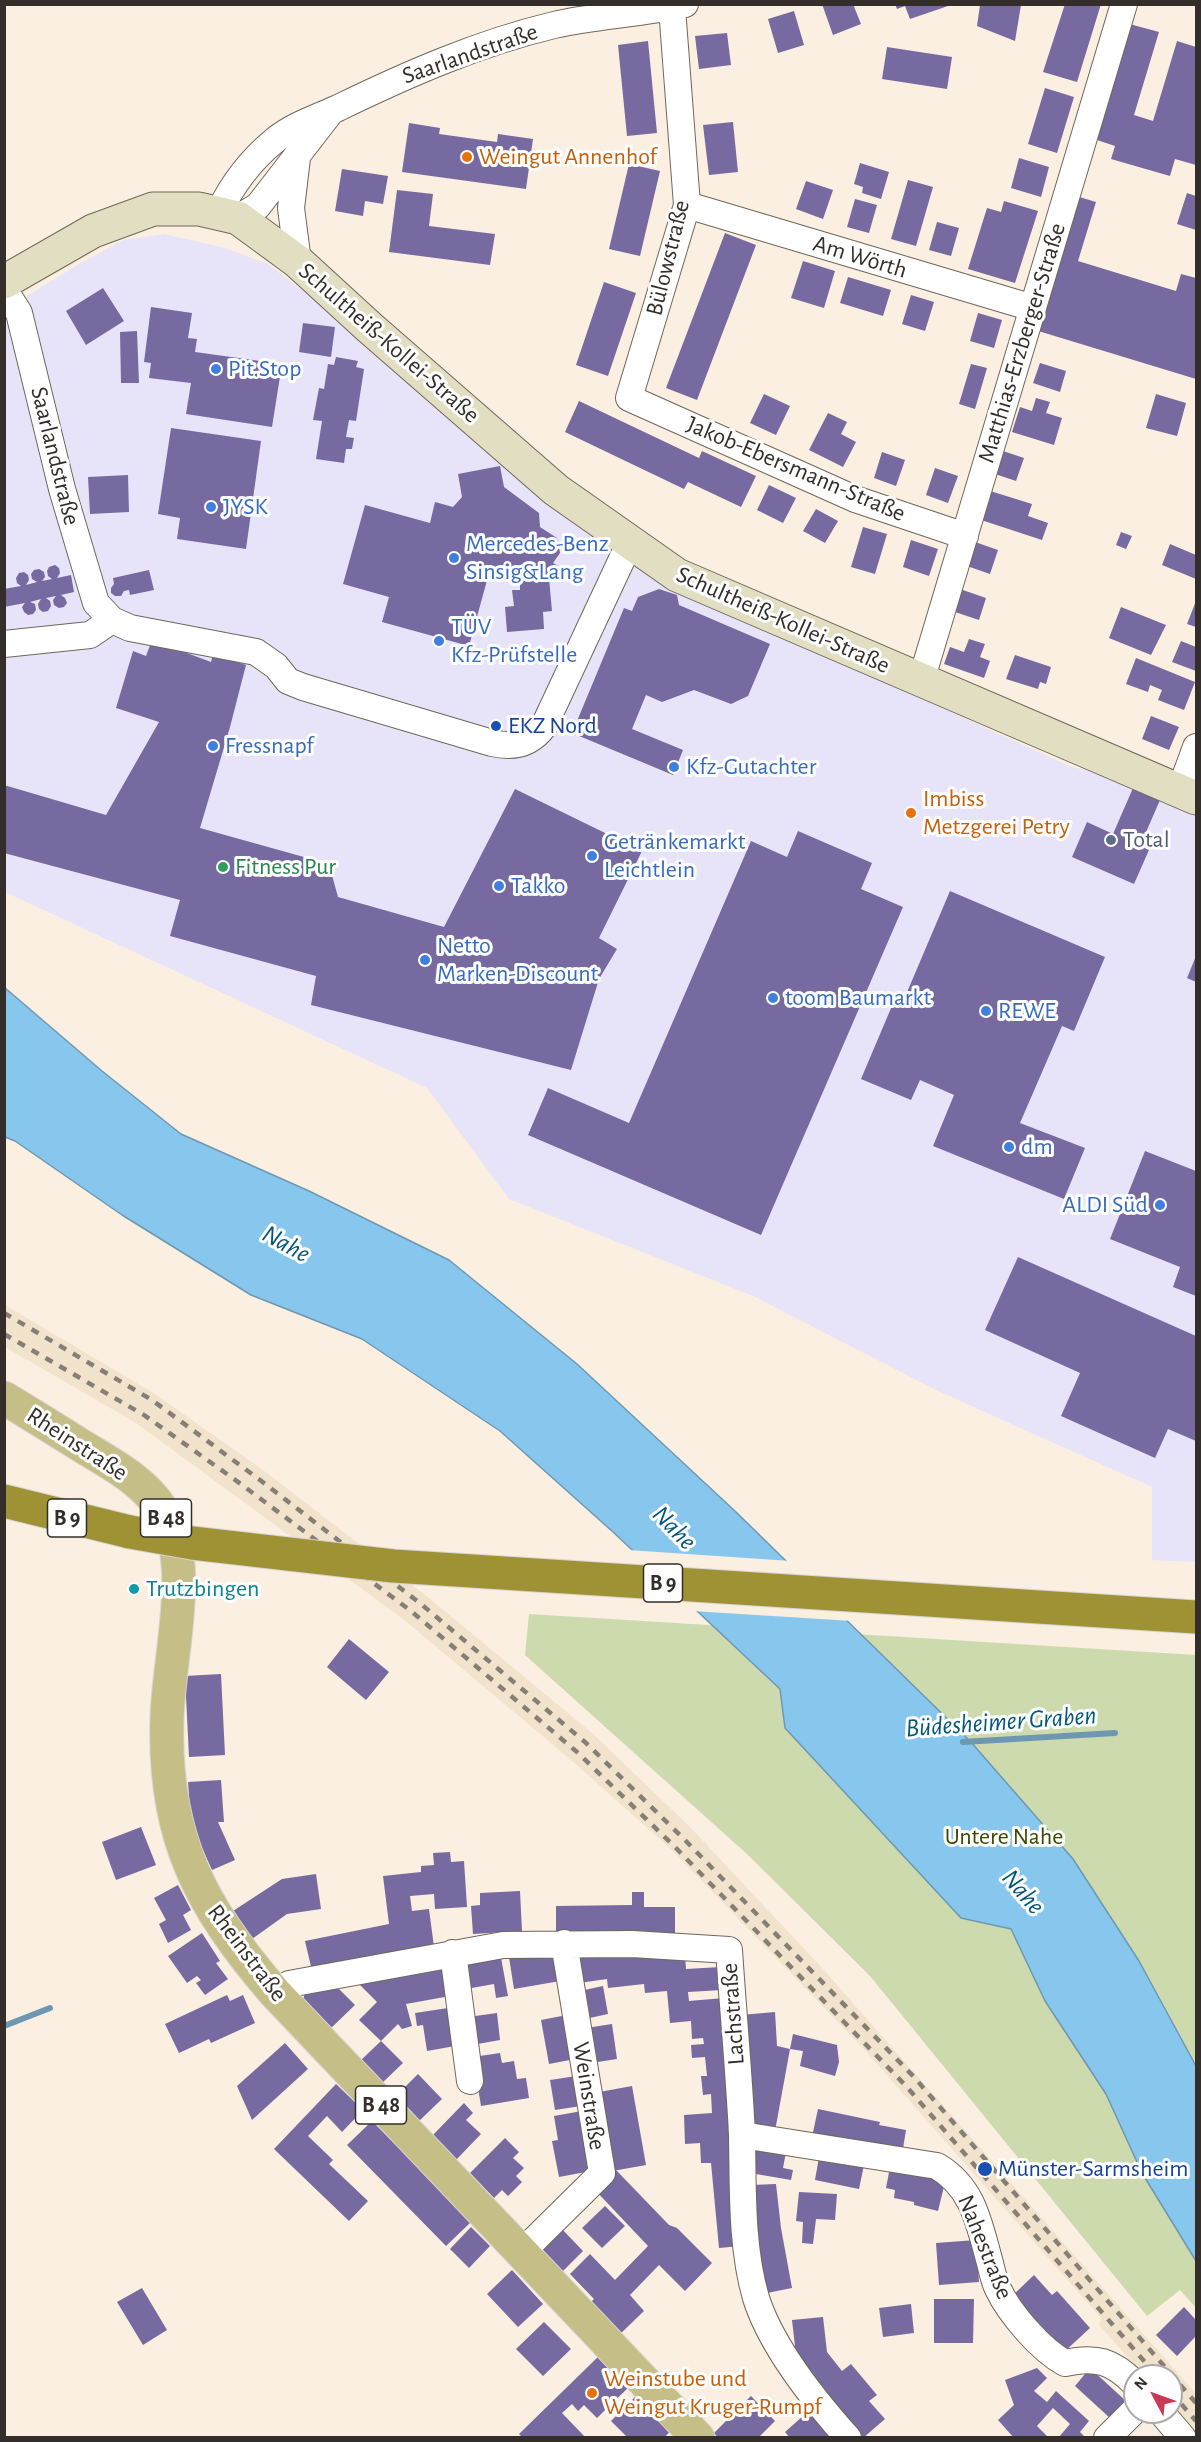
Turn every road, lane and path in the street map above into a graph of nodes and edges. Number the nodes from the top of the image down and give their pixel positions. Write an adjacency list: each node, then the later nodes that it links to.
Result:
1 (1124, 4): 10 (street, Matthias-Erzberger-Straße)
2 (678, 6): 3 (street, Saarlandstraße); 5 (street, Bülowstraße)
3 (332, 111): 4 (street, Saarlandstraße); 6 (street, Saarlandstraße)
4 (298, 155): 6 (street, Saarlandstraße); 7 (street)
5 (687, 205): 10 (street, Am Wörth); 11 (street, Bülowstraße)
6 (229, 215): 7 (main road, Schultheiß-Kollei-Straße); 8 (main road)
7 (298, 262): 13 (main road, Schultheiß-Kollei-Straße)
8 (4, 282)
9 (4, 289): 14 (street, Saarlandstraße)
10 (1033, 308): 12 (street, Matthias-Erzberger-Straße)
11 (629, 398): 12 (street, Jakob-Ebersmann-Straße)
12 (965, 536): 16 (street, Matthias-Erzberger-Straße)
13 (630, 542): 14 (street); 16 (main road, Schultheiß-Kollei-Straße)
14 (112, 620): 15 (street)
15 (4, 644)
16 (921, 681): 18 (main road, Schultheiß-Kollei-Straße)
17 (1197, 747): 18 (street)
18 (1188, 794)
19 (4, 1398): 24 (main road, Rheinstraße / B 48)
20 (4, 1501): 21 (highway, B 9, bridge)
21 (1197, 1617)
22 (564, 1943): 23 (street, Lachstraße); 26 (street, Lachstraße); 27 (street, Weinstraße)
23 (453, 1953): 24 (street, Lachstraße); 25 (street)
24 (275, 1993): 27 (main road, Rheinstraße / B 48)
25 (470, 2081)
26 (742, 2135): 28 (street, Nahestraße); 32 (street, Lachstraße)
27 (521, 2253): 31 (main road, Rheinstraße / B 48)
28 (1123, 2372)
29 (1123, 2422): 33 (street)
30 (1171, 2424): 34 (street)
31 (698, 2438)
32 (848, 2438)
33 (1107, 2438)
34 (1183, 2438)

